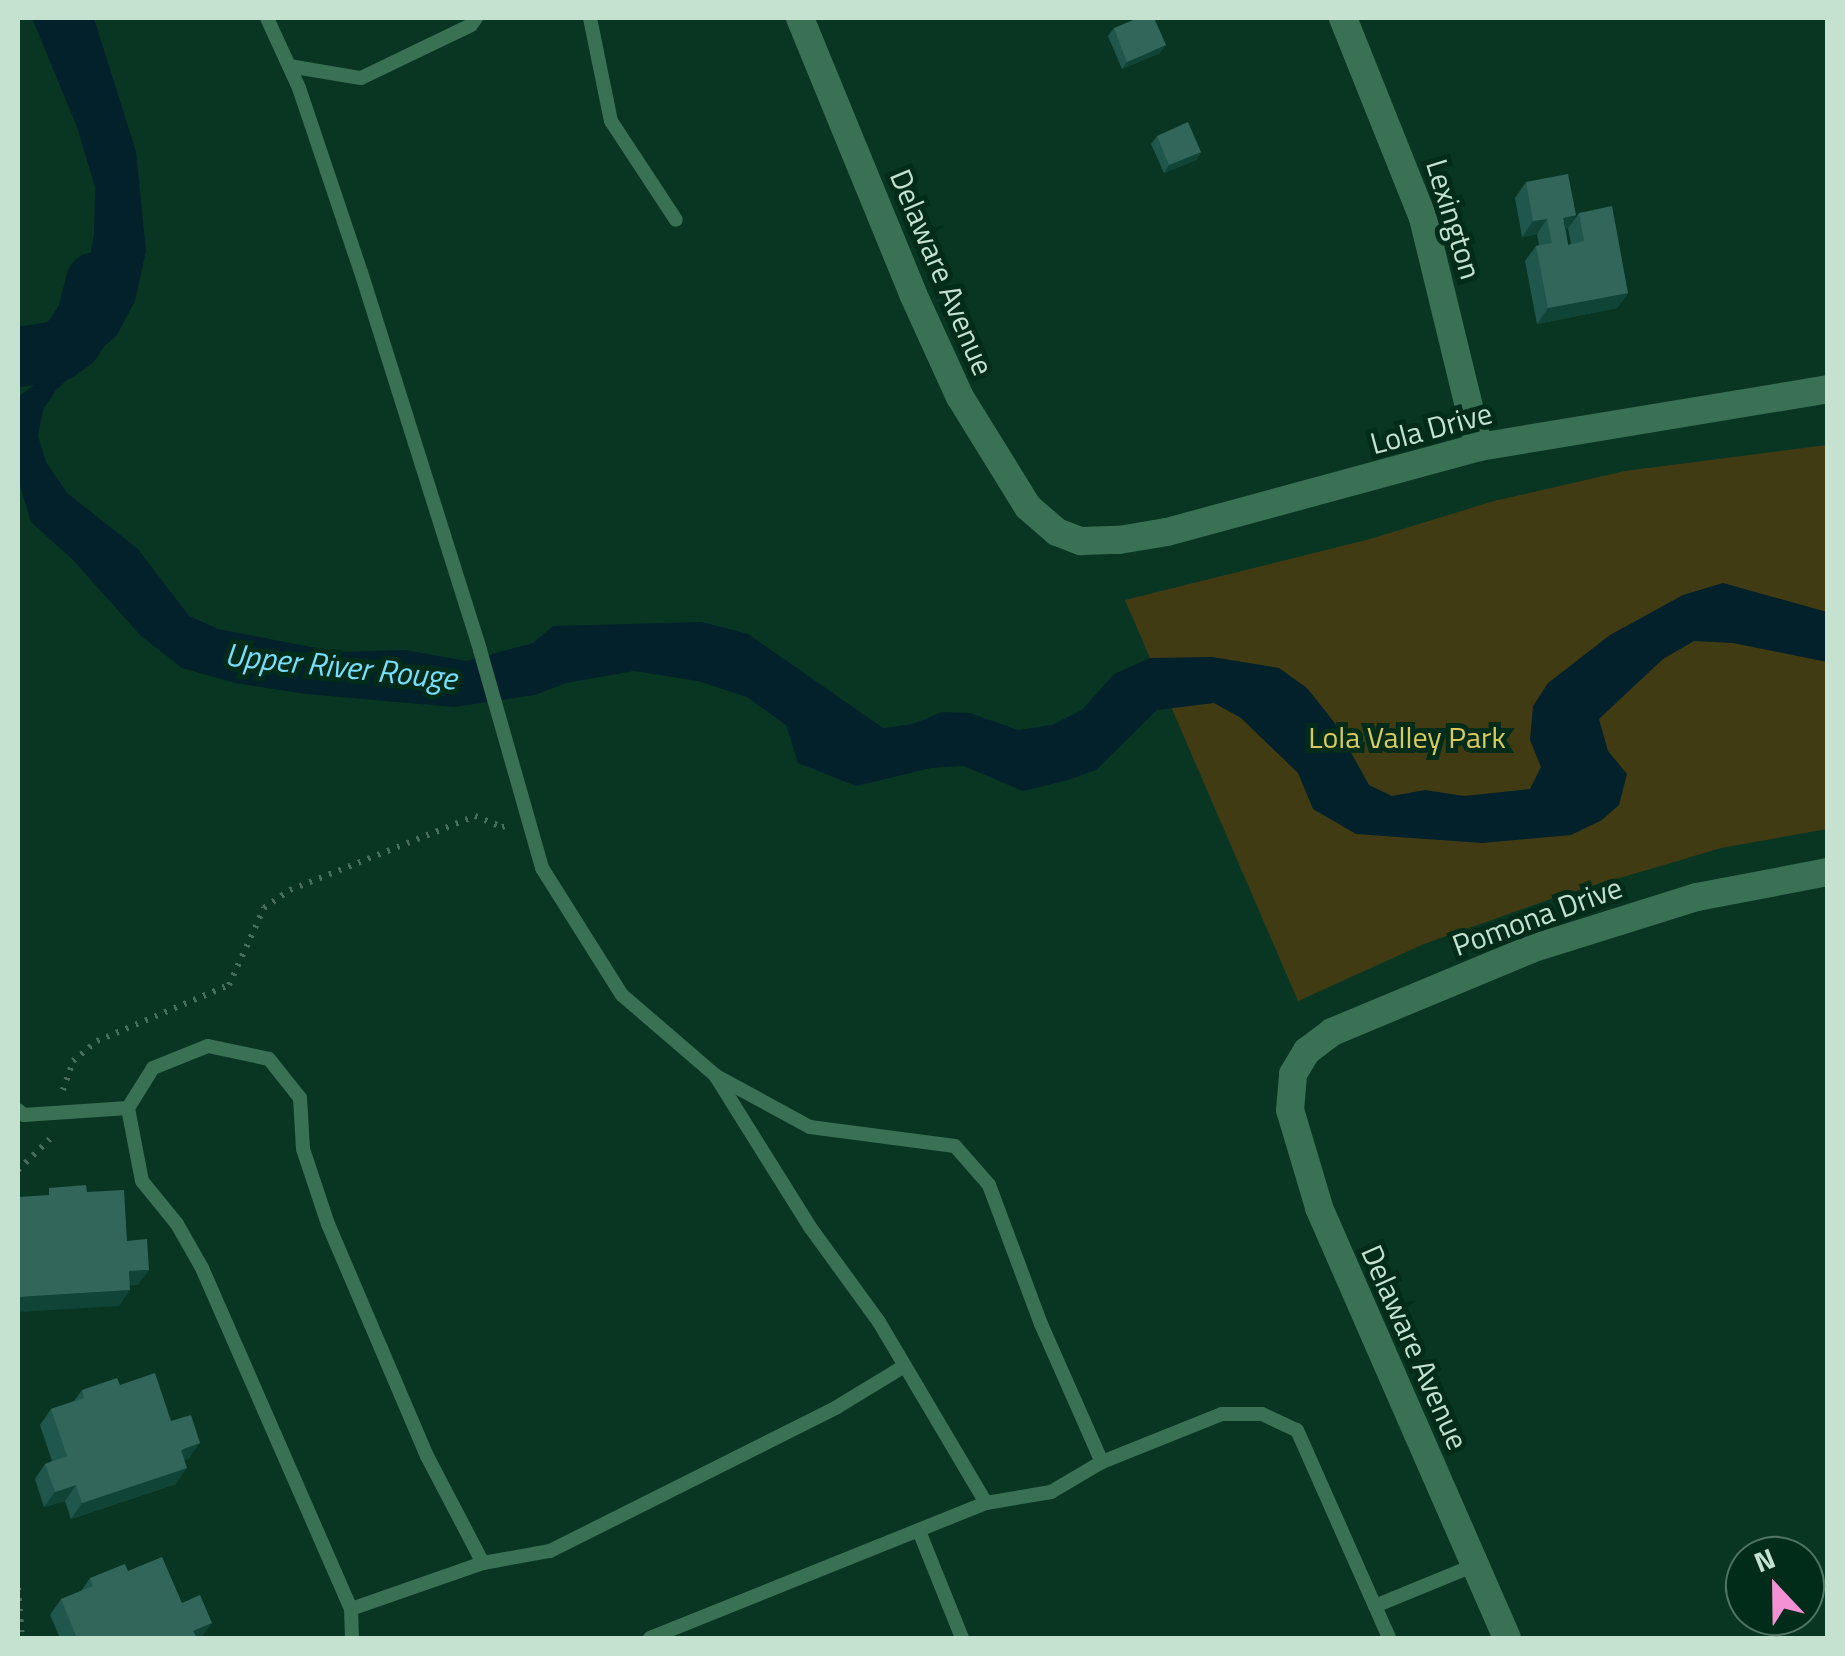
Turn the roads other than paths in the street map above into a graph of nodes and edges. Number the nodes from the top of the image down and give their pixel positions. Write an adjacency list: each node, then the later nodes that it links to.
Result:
1 (267, 18): 6 (lane)
2 (476, 18): 6 (lane)
3 (590, 18): 7 (lane)
4 (800, 18): 10 (street, Delaware Avenue)
5 (1343, 18): 9 (street, Lexington)
6 (289, 66): 13 (lane)
7 (676, 220)
8 (1828, 389): 9 (street, Lola Drive)
9 (1479, 447): 10 (street, Lola Drive)
10 (1057, 532)
11 (1828, 872): 12 (street, Pomona Drive)
12 (1294, 1074): 21 (street, Delaware Avenue)
13 (715, 1075): 16 (lane); 17 (lane)
14 (128, 1108): 15 (lane); 20 (lane); 23 (lane)
15 (18, 1110)
16 (904, 1368): 18 (lane); 20 (lane)
17 (1102, 1462): 18 (lane); 22 (lane)
18 (986, 1503): 19 (lane)
19 (918, 1530): 25 (lane); 26 (lane)
20 (483, 1564): 23 (lane)
21 (1475, 1565): 22 (lane); 28 (street, Delaware Avenue)
22 (1375, 1606): 27 (lane)
23 (351, 1609): 24 (lane)
24 (352, 1638)
25 (650, 1638)
26 (962, 1638)
27 (1389, 1638)
28 (1507, 1638)

